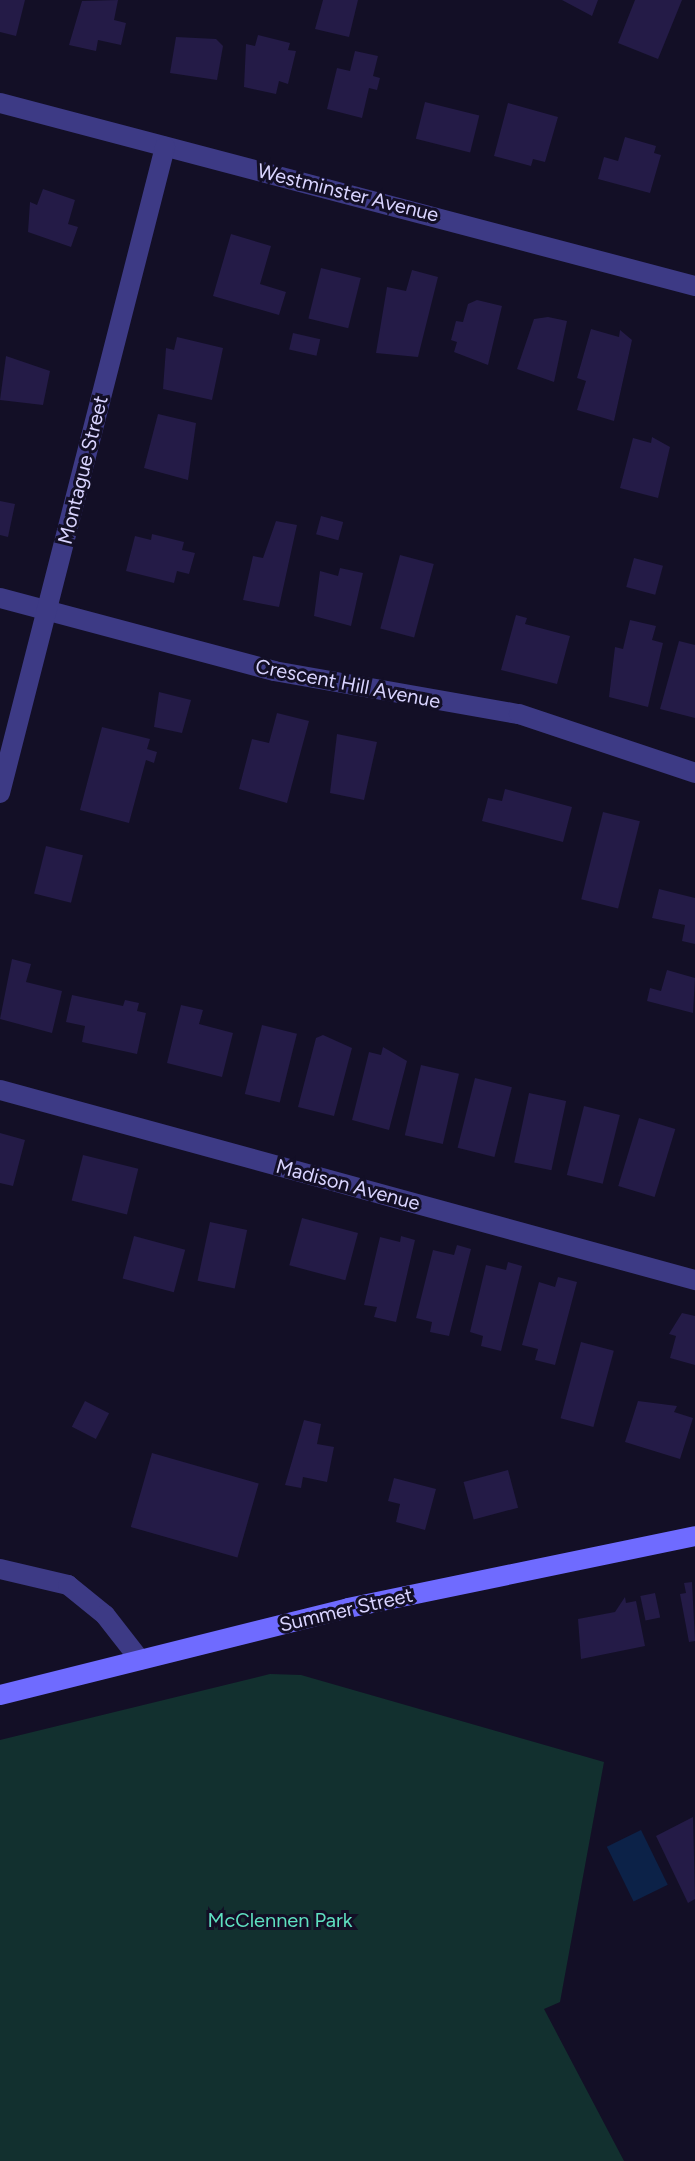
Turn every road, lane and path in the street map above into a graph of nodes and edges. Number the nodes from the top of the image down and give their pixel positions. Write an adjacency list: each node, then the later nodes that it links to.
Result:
1 (0, 103): 2 (street, Westminster Avenue)
2 (165, 147): 3 (street, Westminster Avenue); 5 (street, Montague Street)
3 (695, 286)
4 (0, 598): 5 (street, Crescent Hill Avenue)
5 (47, 611): 6 (street, Crescent Hill Avenue); 7 (street, Montague Street)
6 (695, 773)
7 (0, 793)
8 (0, 1090): 9 (street, Madison Avenue)
9 (695, 1280)
10 (695, 1536): 12 (main road, Summer Street)
11 (0, 1569): 12 (street)
12 (140, 1660): 13 (main road, Summer Street)
13 (0, 1695)

